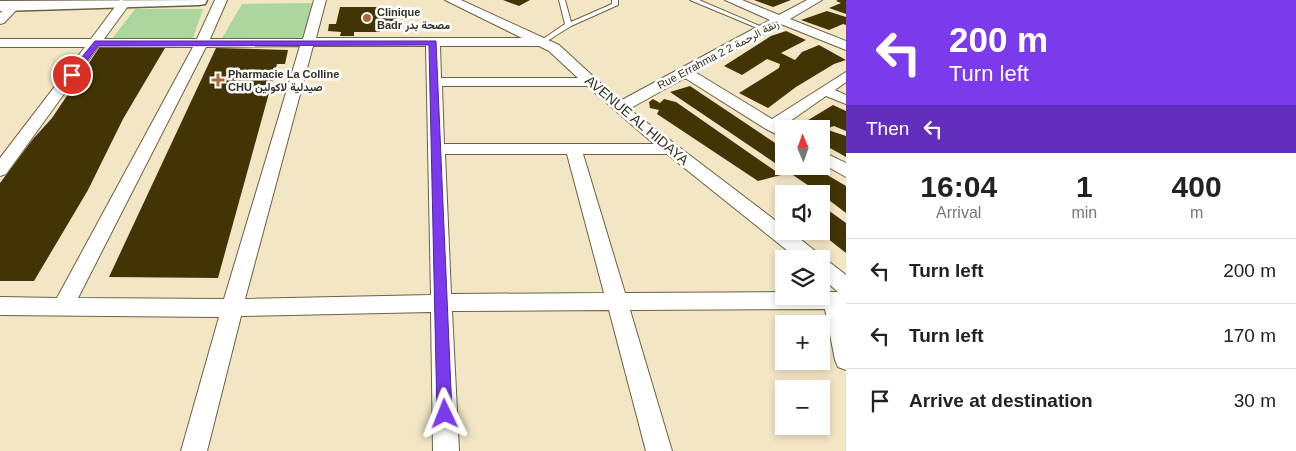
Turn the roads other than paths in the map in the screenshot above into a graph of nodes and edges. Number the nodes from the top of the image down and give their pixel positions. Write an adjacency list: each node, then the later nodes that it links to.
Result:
1 (199, 0): 10 (street)
2 (221, 0): 21 (street)
3 (320, 0): 18 (street)
4 (451, 0): 16 (street, AVENUE AL HIDAYA)
5 (562, 0): 14 (lane)
6 (615, 0): 14 (lane)
7 (693, 0): 15 (lane)
8 (731, 0): 13 (street)
9 (816, 0): 13 (street, Rue Errahma 2 2 زنقة الرحمة)
10 (125, 2): 11 (street); 20 (street)
11 (7, 6): 12 (street)
12 (0, 20)
13 (781, 20): 15 (street, Rue Errahma 2 2 زنقة الرحمة); 22 (street)
14 (569, 25): 16 (lane)
15 (764, 29): 23 (street, Rue Errahma 2 2 زنقة الرحمة)
16 (542, 42): 19 (street); 26 (street, AVENUE AL HIDAYA)
17 (0, 43): 20 (street)
18 (307, 43): 19 (street); 21 (street); 45 (street)
19 (433, 43): 25 (street)
20 (95, 44): 21 (street); 36 (street)
21 (201, 44): 44 (street)
22 (846, 46)
23 (686, 72): 29 (street, Rue Errahma 2 2 زنقة الرحمة); 31 (street)
24 (846, 76): 27 (street)
25 (436, 82): 26 (street); 32 (street)
26 (590, 82): 29 (street, AVENUE AL HIDAYA)
27 (826, 91): 28 (street); 30 (street)
28 (846, 100)
29 (619, 108): 33 (street, AVENUE AL HIDAYA)
30 (790, 120)
31 (775, 128)
32 (438, 149): 34 (street); 42 (street)
33 (670, 149): 34 (street); 38 (street, AVENUE AL HIDAYA)
34 (574, 150): 41 (street)
35 (830, 162): 37 (street)
36 (0, 170)
37 (846, 172)
38 (800, 250)
39 (830, 278): 40 (street)
40 (842, 295): 41 (street); 46 (street)
41 (616, 302): 42 (street); 49 (street)
42 (442, 303): 45 (street); 48 (street)
43 (0, 306): 44 (street)
44 (63, 306): 45 (street)
45 (232, 308): 47 (street)
46 (846, 360)
47 (194, 451)
48 (446, 451)
49 (659, 451)

